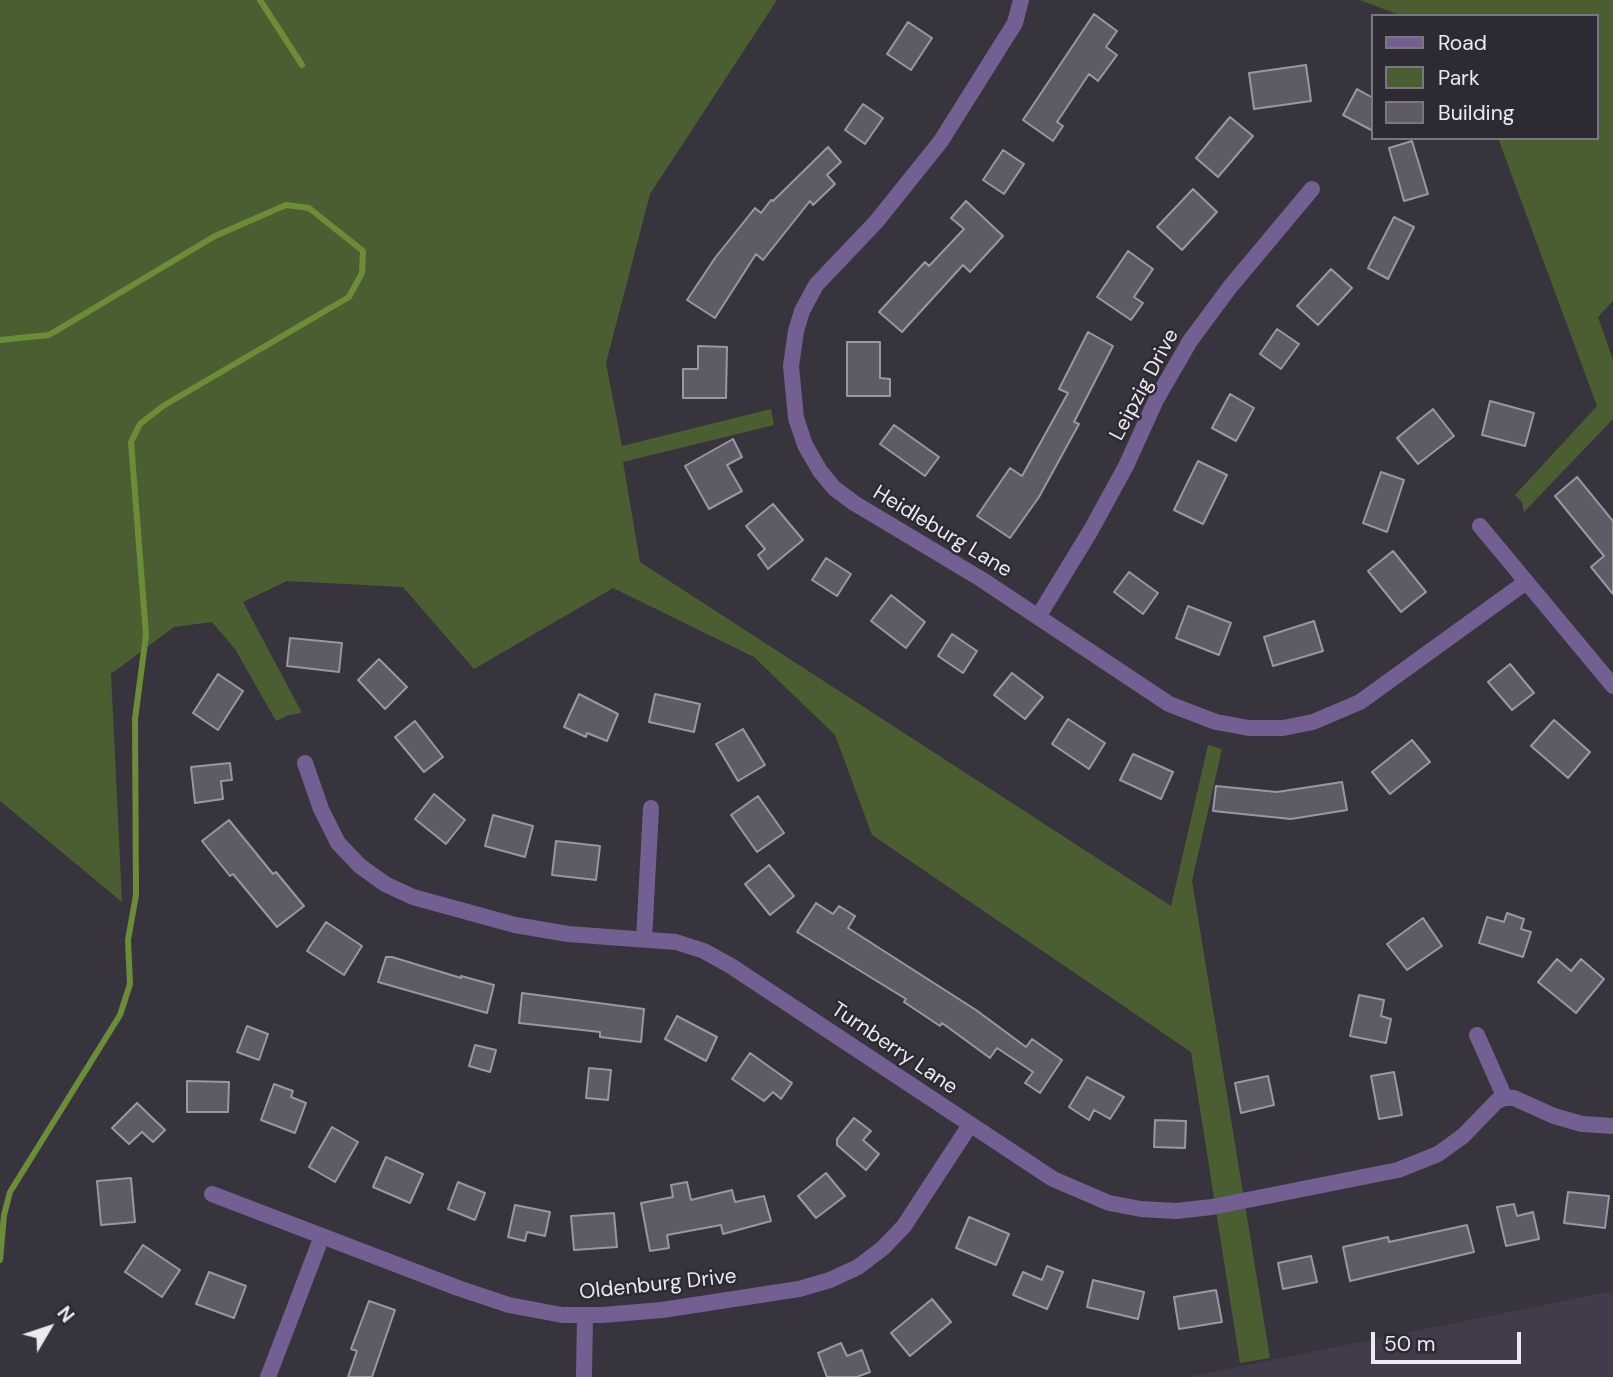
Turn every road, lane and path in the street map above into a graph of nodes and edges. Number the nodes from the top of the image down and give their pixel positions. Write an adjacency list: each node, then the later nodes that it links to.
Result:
1 (1021, 0): 5 (street, Heidleburg Lane)
2 (1312, 189): 5 (street, Leipzig Drive)
3 (1480, 526): 4 (street)
4 (1526, 582): 5 (street, Heidleburg Lane); 6 (street)
5 (1038, 617)
6 (1613, 686)
7 (305, 763): 9 (street, Turnberry Lane)
8 (651, 808): 9 (street)
9 (644, 939): 12 (street, Turnberry Lane)
10 (1477, 1035): 11 (street)
11 (1505, 1098): 12 (street, Turnberry Lane); 13 (street)
12 (971, 1125): 16 (street, Oldenburg Drive)
13 (1613, 1126)
14 (212, 1194): 15 (street, Oldenburg Drive)
15 (322, 1236): 16 (street, Oldenburg Drive); 17 (street)
16 (585, 1315): 18 (street)
17 (268, 1377)
18 (584, 1377)

